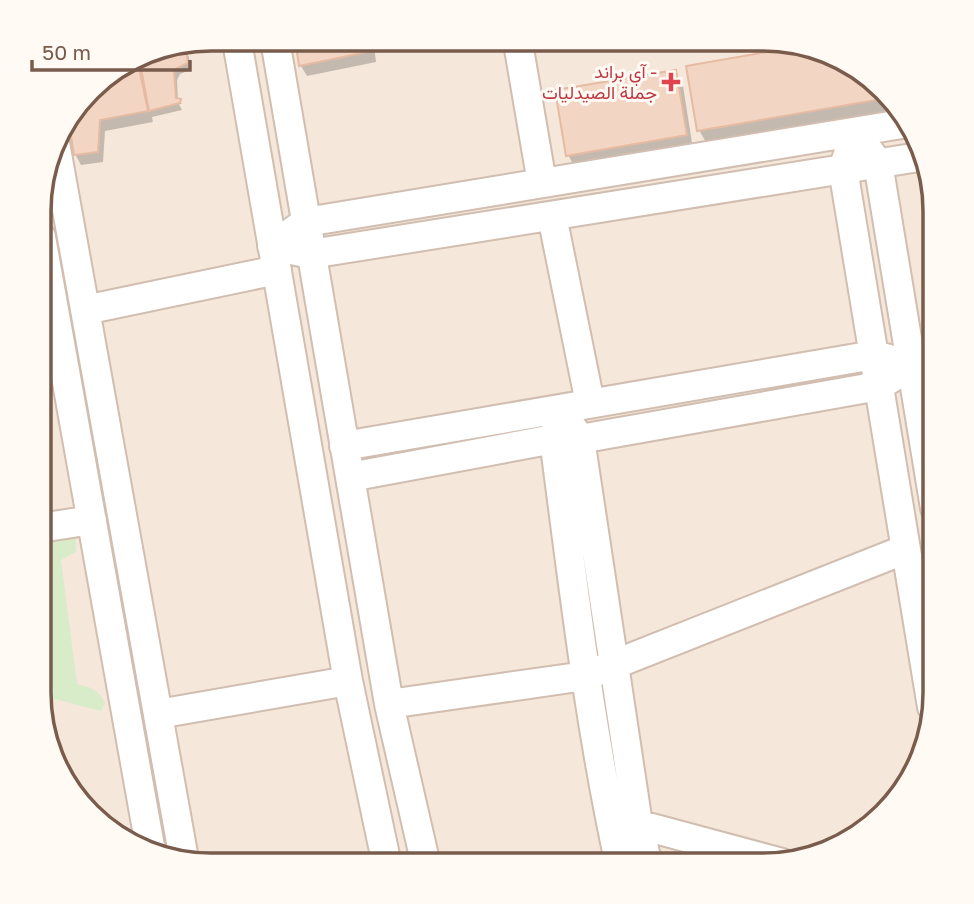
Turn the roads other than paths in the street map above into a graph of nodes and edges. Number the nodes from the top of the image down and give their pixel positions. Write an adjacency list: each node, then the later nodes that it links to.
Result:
1 (239, 51): 14 (street)
2 (277, 51): 12 (street)
3 (519, 51): 10 (street)
4 (898, 125): 5 (street)
5 (855, 132): 8 (street); 9 (street); 10 (street)
6 (914, 158): 8 (street)
7 (58, 162): 15 (street)
8 (878, 163): 9 (street); 18 (street)
9 (843, 169): 11 (street); 17 (street)
10 (541, 183): 12 (street)
11 (552, 216): 13 (street); 20 (street)
12 (306, 222): 13 (street); 14 (street)
13 (311, 254): 14 (street); 24 (street)
14 (275, 258): 15 (street); 32 (street)
15 (85, 310): 34 (street)
16 (51, 322): 26 (street)
17 (874, 355): 18 (street); 19 (street); 20 (street)
18 (912, 365): 19 (street); 22 (street)
19 (879, 387): 23 (street); 28 (street)
20 (590, 404): 21 (street)
21 (562, 410): 23 (street); 24 (street)
22 (923, 433)
23 (567, 439): 25 (street); 30 (street); 31 (street)
24 (344, 446): 25 (street)
25 (350, 477): 33 (street)
26 (92, 520): 27 (street); 37 (street)
27 (51, 526)
28 (906, 549): 29 (street); 30 (street)
29 (923, 652)
30 (615, 665): 31 (street); 36 (street)
31 (585, 676): 33 (street); 35 (street)
32 (348, 681): 34 (street); 39 (street)
33 (388, 704): 40 (street)
34 (158, 714): 38 (street)
35 (610, 817): 36 (street); 41 (street)
36 (638, 824): 42 (street); 43 (street)
37 (149, 841)
38 (182, 850)
39 (384, 853)
40 (423, 853)
41 (618, 853)
42 (645, 853)
43 (745, 853)

